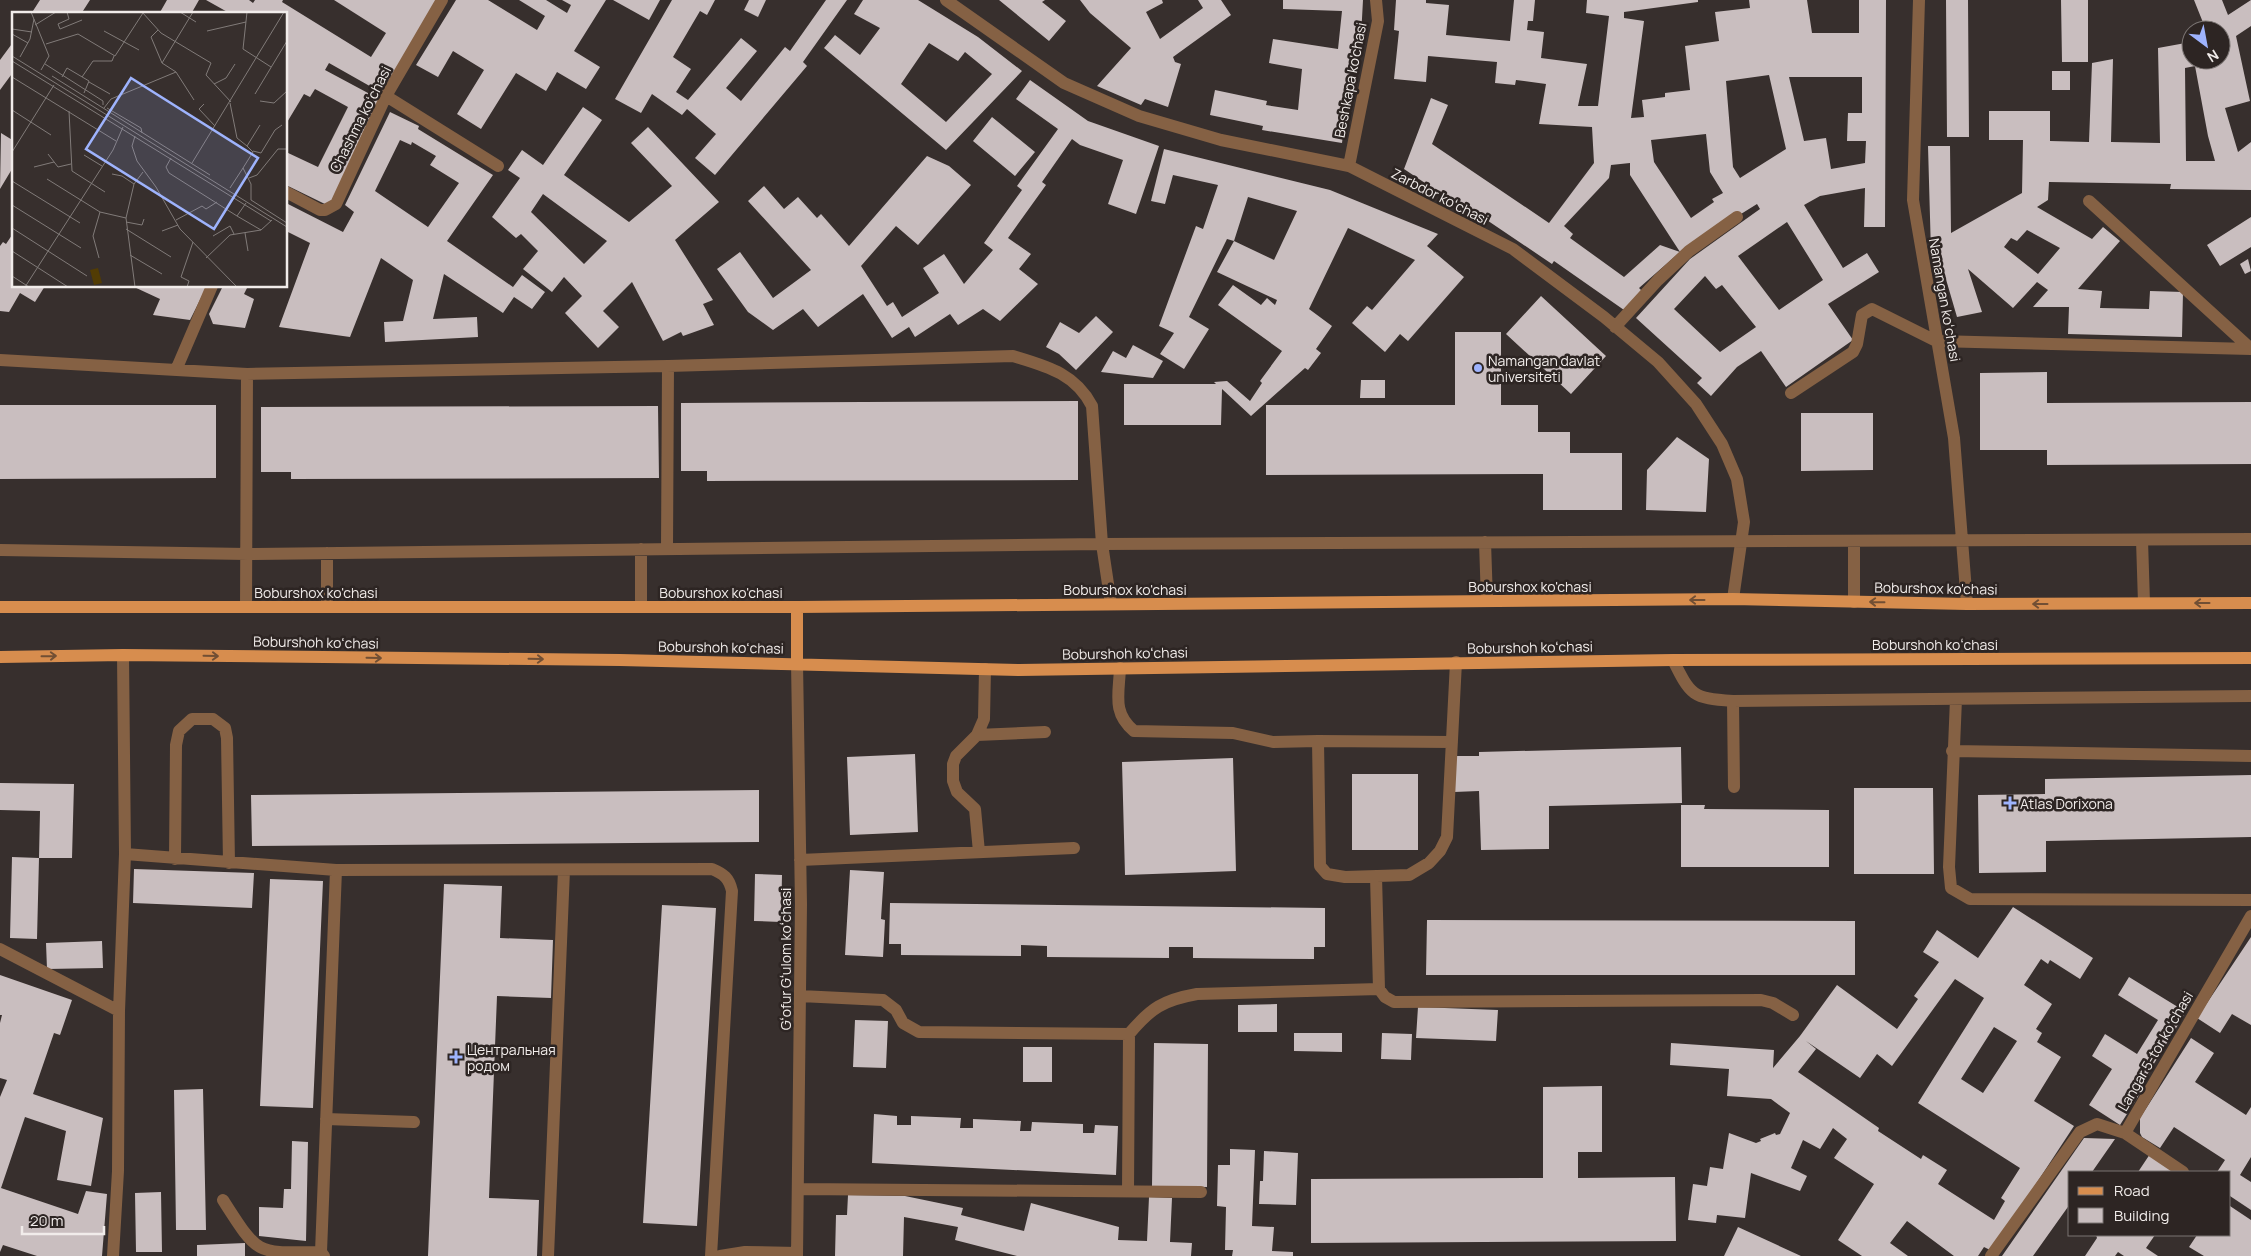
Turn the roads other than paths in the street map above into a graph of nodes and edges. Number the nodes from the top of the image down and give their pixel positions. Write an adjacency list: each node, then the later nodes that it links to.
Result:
1 (442, 0): 5 (street, Chashma koʻchasi)
2 (946, 0): 7 (street, Zarbdor koʻchasi)
3 (1376, 0): 7 (street, Beshkapa ko'chasi)
4 (1918, 0): 13 (street, Namangan koʻchasi)
5 (386, 96): 6 (street); 8 (street, Chashma koʻchasi)
6 (498, 166)
7 (1349, 166): 12 (street, Zarbdor koʻchasi)
8 (288, 193)
9 (2089, 200): 14 (street)
10 (1737, 218): 12 (street)
11 (211, 288): 17 (street)
12 (1615, 327): 25 (street, Zarbdor koʻchasi)
13 (1936, 340): 14 (street); 19 (street); 21 (street, Namangan koʻchasi)
14 (2251, 349)
15 (0, 360): 17 (street)
16 (668, 366): 18 (street); 26 (street); 28 (street)
17 (176, 370): 18 (street)
18 (247, 374): 31 (street)
19 (1791, 393)
20 (2251, 539): 22 (street)
21 (1962, 540): 22 (street); 23 (street); 38 (street, Namangan koʻchasi)
22 (2142, 540): 35 (street)
23 (1854, 541): 25 (street); 34 (street)
24 (1485, 542): 25 (street); 26 (street); 33 (street)
25 (1741, 542): 32 (street, Zarbdor koʻchasi)
26 (1102, 544): 28 (street); 37 (street)
27 (641, 549): 28 (street); 30 (street); 41 (street)
28 (667, 549)
29 (0, 550): 31 (street)
30 (326, 553): 31 (street); 40 (street)
31 (246, 554): 39 (street)
32 (1733, 600): 33 (main road, Boburshox ko'chasi, one-way to 33); 34 (main road, Boburshox ko'chasi)
33 (1487, 601): 37 (main road, Boburshox ko'chasi)
34 (1854, 602): 38 (main road, Boburshox ko'chasi, one-way to 34)
35 (2144, 603): 36 (main road, Boburshox ko'chasi, one-way to 35); 38 (main road, Boburshox ko'chasi, one-way to 38)
36 (2251, 603)
37 (1111, 604): 42 (main road, Boburshox ko'chasi)
38 (1967, 604)
39 (246, 607): 40 (main road, Boburshox ko'chasi); 43 (main road, Boburshox ko'chasi)
40 (327, 607): 41 (main road, Boburshox ko'chasi)
41 (641, 607): 42 (main road, Boburshox ko'chasi)
42 (797, 607): 49 (main road)
43 (0, 608)
44 (123, 655): 45 (main road, Boburshoh koʻchasi, one-way to 44); 49 (main road, Boburshoh koʻchasi, one-way to 49); 64 (street)
45 (0, 657)
46 (2251, 658): 47 (main road, Boburshoh koʻchasi)
47 (1673, 660): 48 (main road, Boburshoh koʻchasi); 54 (street)
48 (1456, 662): 51 (main road, Boburshoh koʻchasi); 58 (street)
49 (796, 663): 50 (main road, Boburshoh koʻchasi); 66 (street, Gʻofur Gʻulom koʻchasi)
50 (984, 668): 51 (main road, Boburshoh koʻchasi); 56 (street)
51 (1120, 668): 57 (street)
52 (2251, 696): 53 (street)
53 (1956, 699): 54 (street); 59 (street)
54 (1733, 701): 61 (street)
55 (1046, 732): 56 (street)
56 (978, 735): 63 (street)
57 (1318, 741): 58 (street); 70 (street)
58 (1452, 742): 70 (street)
59 (1952, 751): 60 (street); 71 (street)
60 (2251, 756)
61 (1734, 787)
62 (1074, 848): 63 (street)
63 (979, 852): 66 (street)
64 (125, 854): 65 (street); 76 (street)
65 (175, 859): 67 (street); 67 (street)
66 (800, 860): 75 (street, Gʻofur Gʻulom koʻchasi)
67 (229, 863): 68 (street)
68 (336, 870): 69 (street); 79 (street)
69 (564, 870): 90 (street); 91 (street)
70 (1376, 876): 74 (street)
71 (2251, 900)
72 (2251, 916): 81 (street, Langar 5-tor koʻchasi)
73 (0, 949): 76 (street)
74 (1379, 989): 77 (street); 78 (street)
75 (800, 996): 78 (street); 83 (street, Gʻofur Gʻulom koʻchasi)
76 (119, 1011): 89 (street)
77 (1793, 1015)
78 (1129, 1034): 84 (street)
79 (326, 1119): 80 (street); 87 (street)
80 (414, 1122)
81 (2125, 1133): 82 (street); 93 (street, Langar 5-tor koʻchasi)
82 (2182, 1171)
83 (798, 1189): 84 (street); 88 (street, Gʻofur Gʻulom koʻchasi)
84 (1128, 1191): 85 (street)
85 (1201, 1192)
86 (223, 1200): 87 (street)
87 (323, 1254)
88 (797, 1255): 92 (street)
89 (113, 1256)
90 (548, 1256)
91 (711, 1256)
92 (720, 1256)
93 (1990, 1256)

